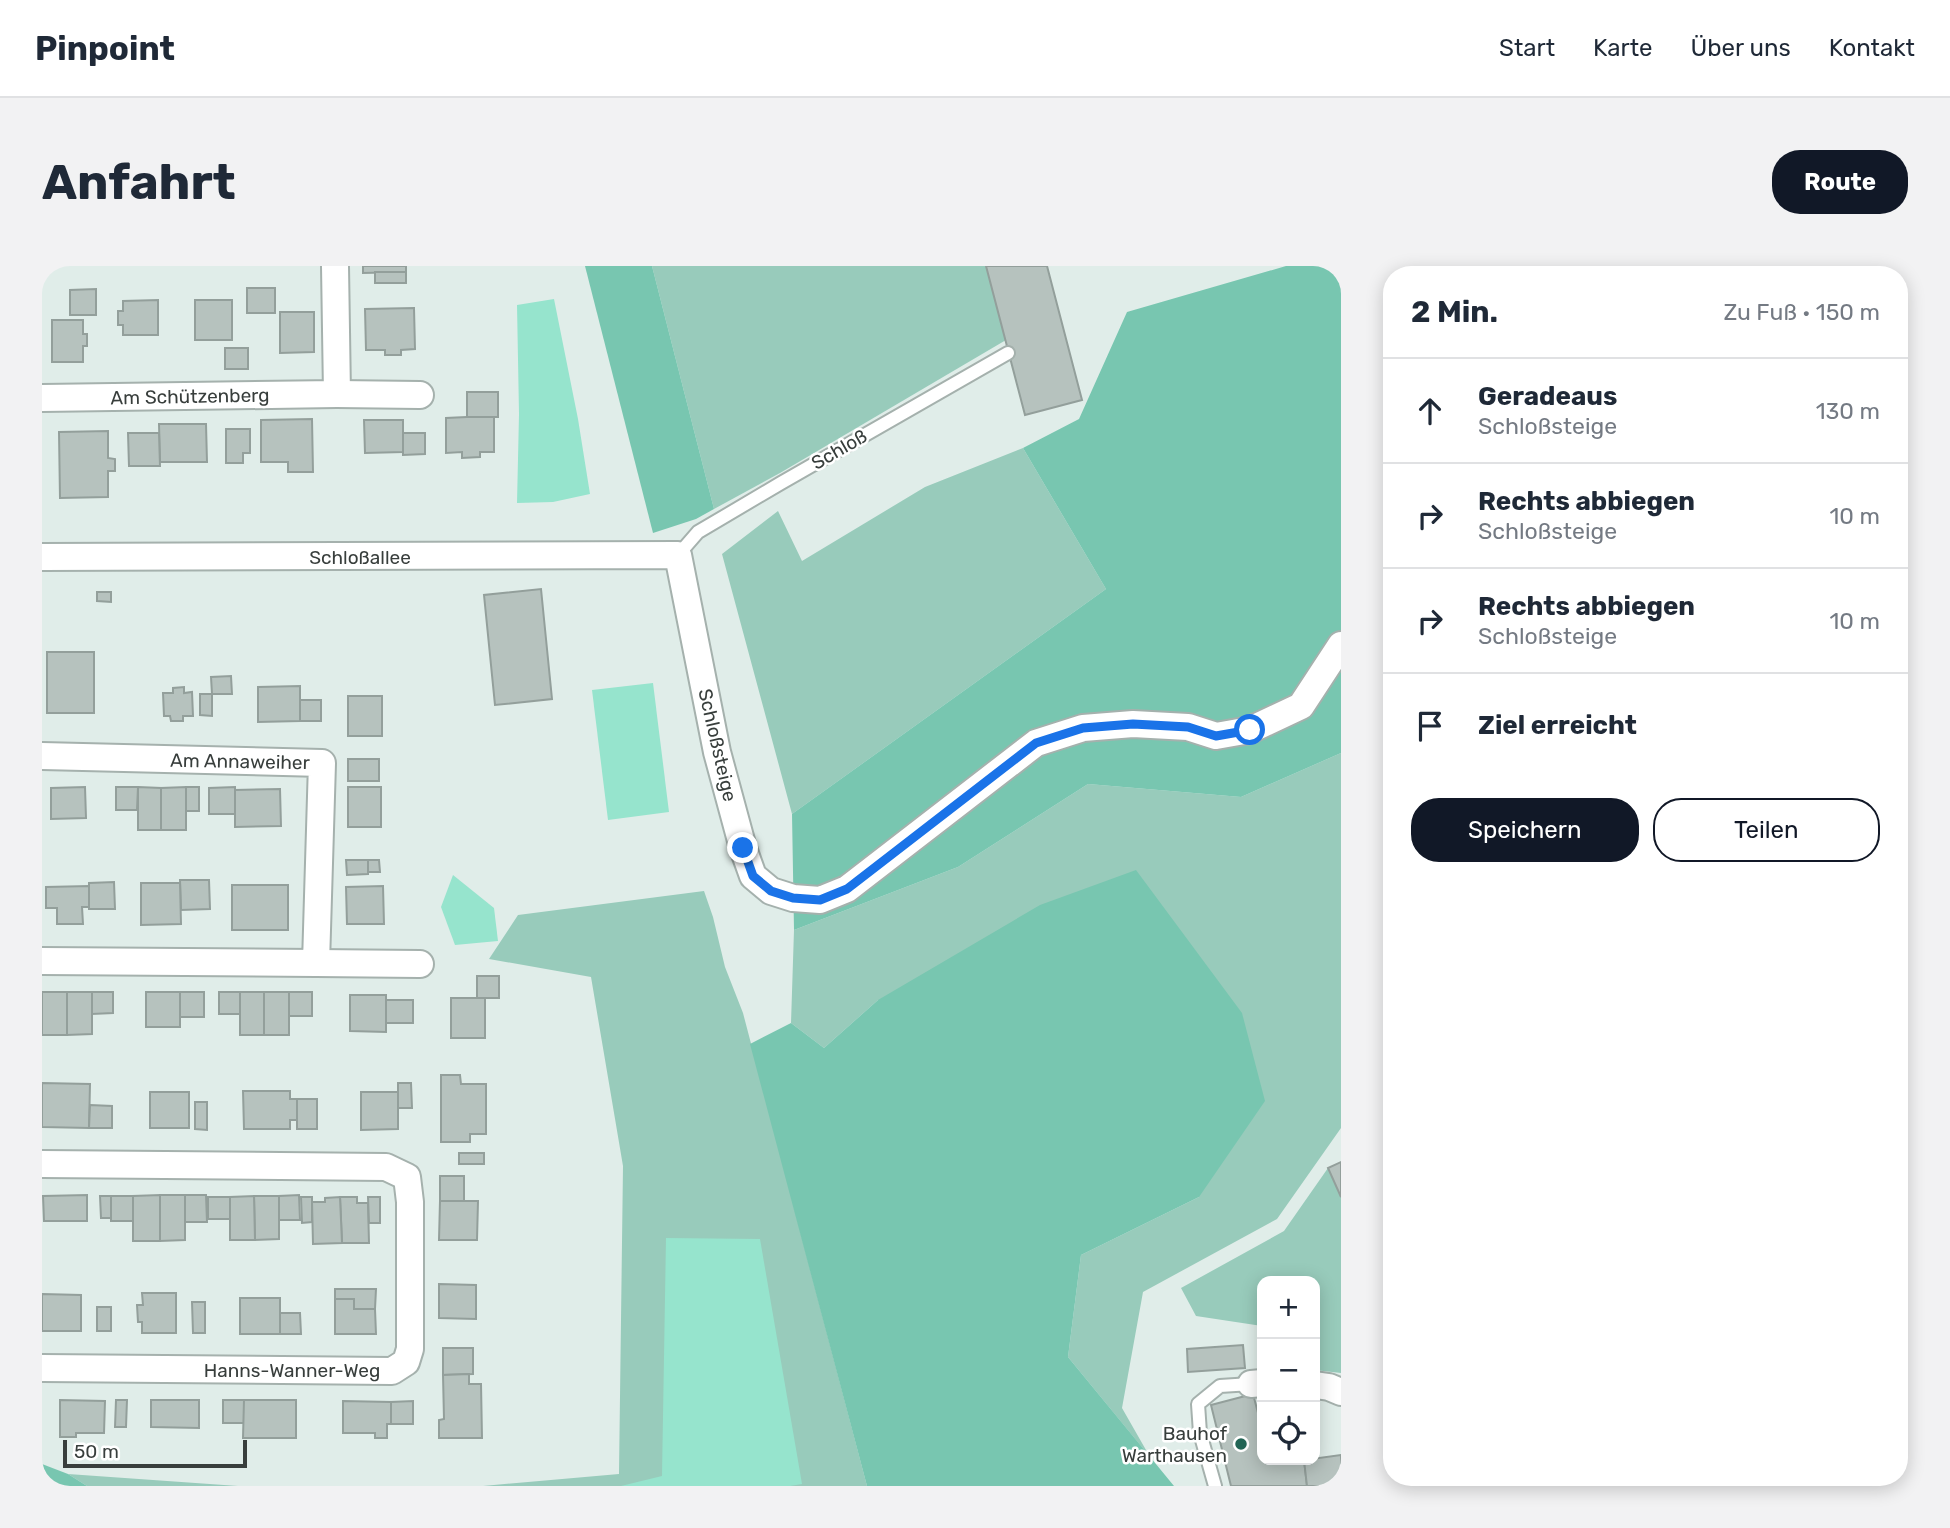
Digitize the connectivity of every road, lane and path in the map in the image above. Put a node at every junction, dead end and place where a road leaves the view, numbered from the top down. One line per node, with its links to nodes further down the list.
1 (335, 266): 3 (street)
2 (1009, 353): 6 (lane, Schloß)
3 (337, 394): 4 (street, Am Schützenberg); 5 (street, Am Schützenberg)
4 (420, 396)
5 (42, 398)
6 (678, 555): 7 (street, Schloßallee); 8 (street, Schloßsteige)
7 (42, 556)
8 (1341, 645)
9 (42, 756): 11 (street, Am Annaweiher)
10 (42, 961): 11 (street)
11 (316, 962): 12 (street)
12 (420, 964)
13 (42, 1164): 14 (street, Hanns-Wanner-Weg)
14 (42, 1368)
15 (1256, 1384): 18 (lane)
16 (1320, 1386): 17 (street)
17 (1341, 1392)
18 (1216, 1486)

